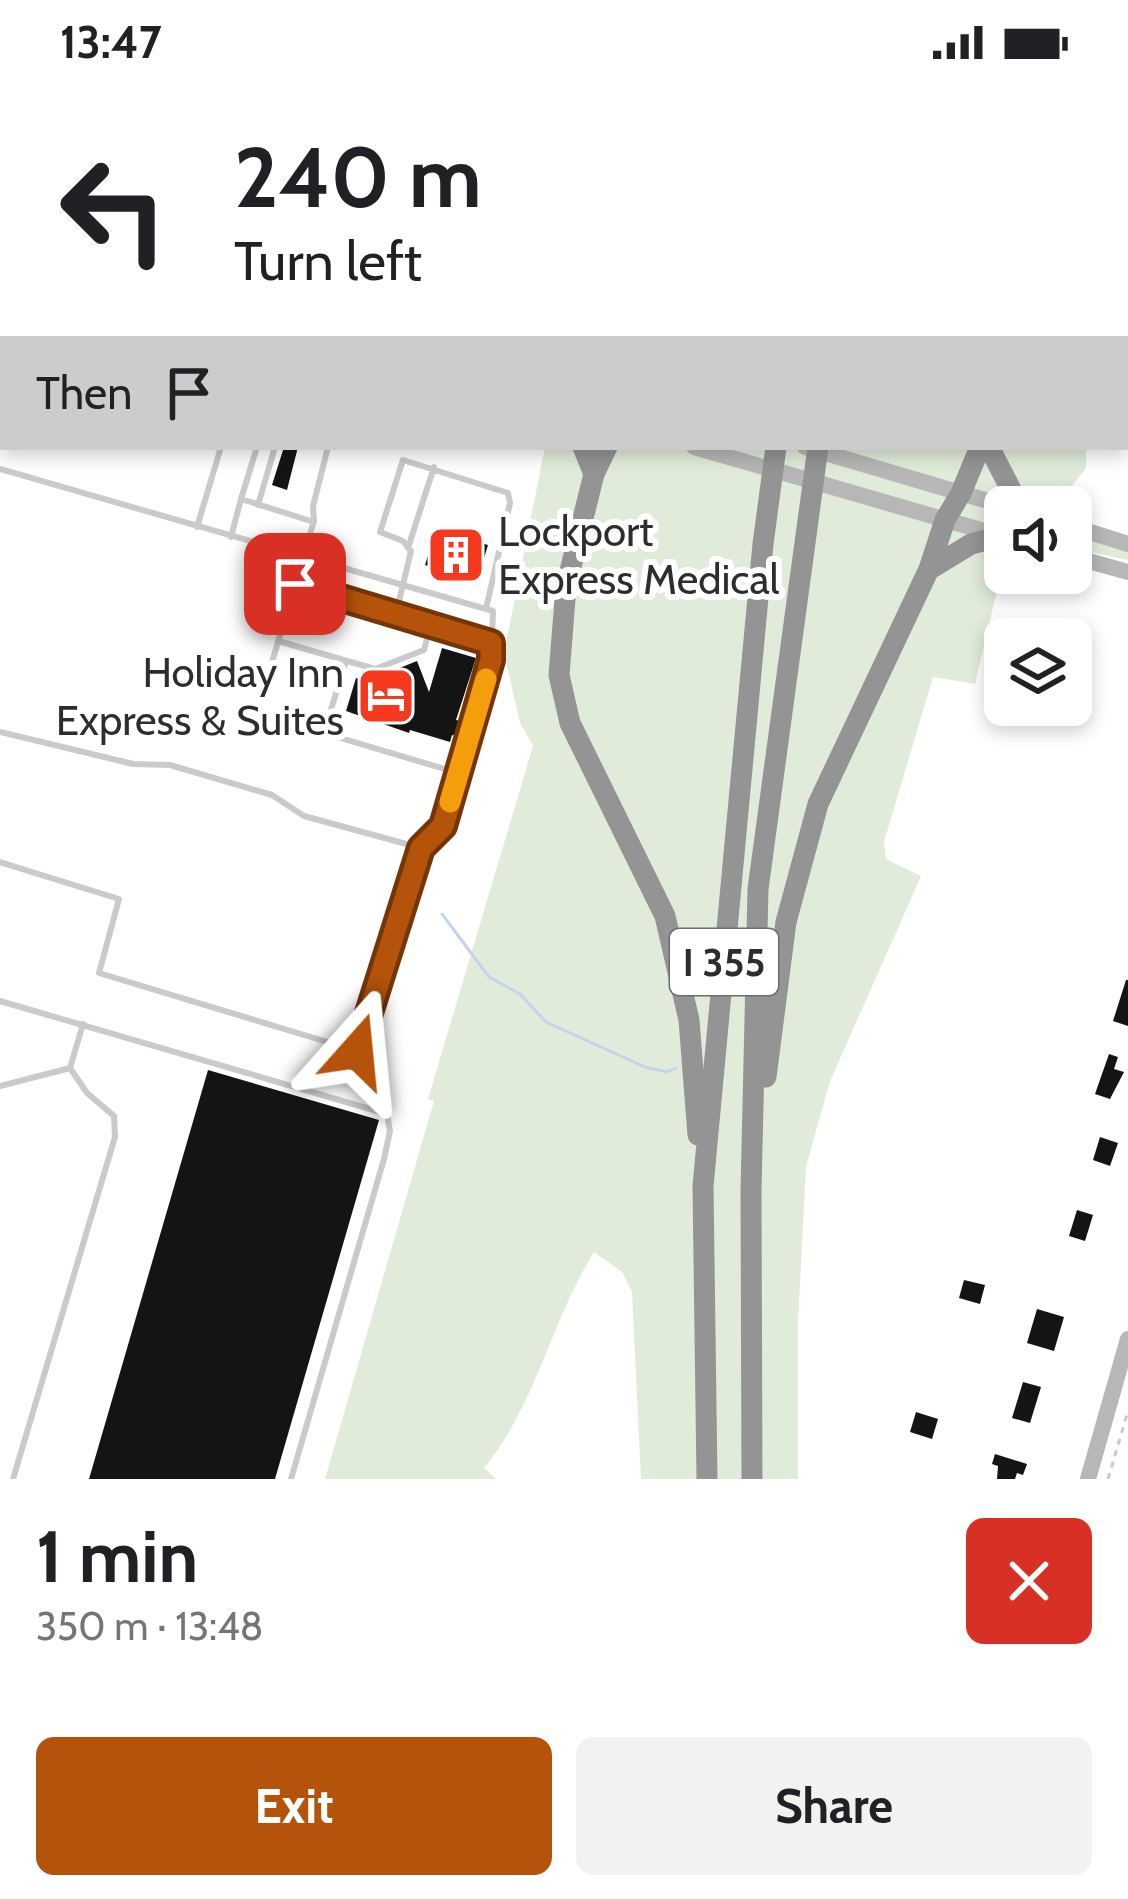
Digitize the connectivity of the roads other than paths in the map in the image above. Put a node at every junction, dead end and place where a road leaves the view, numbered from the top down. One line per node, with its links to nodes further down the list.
1 (220, 450): 23 (lane)
2 (256, 450): 18 (lane)
3 (274, 450): 20 (lane)
4 (328, 450): 22 (lane)
5 (584, 450): 15 (highway)
6 (606, 450): 15 (highway)
7 (704, 450): 21 (main road)
8 (776, 450): 52 (highway, I 355)
9 (815, 450): 17 (main road)
10 (818, 450): 51 (highway, I 355)
11 (979, 450): 17 (highway)
12 (991, 450): 16 (highway)
13 (434, 467): 29 (lane); 29 (lane); 36 (lane)
14 (0, 469): 23 (lane)
15 (594, 474): 52 (highway)
16 (1009, 486)
17 (961, 493): 19 (main road); 21 (highway)
18 (242, 500): 20 (lane); 26 (lane)
19 (984, 500)
20 (259, 505): 22 (lane)
21 (945, 520): 24 (main road); 32 (highway)
22 (314, 522): 30 (lane)
23 (197, 527): 26 (lane)
24 (984, 531)
25 (1092, 533): 28 (main road)
26 (231, 537): 30 (lane)
27 (984, 541): 32 (highway)
28 (1128, 544)
29 (409, 548): 35 (lane)
30 (304, 558): 34 (lane); 35 (lane)
31 (1092, 562): 33 (main road)
32 (929, 569): 51 (highway)
33 (1128, 572)
34 (295, 584): 37 (lane); 39 (lane)
35 (404, 586): 36 (lane); 37 (lane)
36 (486, 609): 40 (lane)
37 (396, 614): 38 (lane)
38 (431, 624): 40 (lane); 41 (lane)
39 (278, 641): 41 (lane); 43 (lane)
40 (491, 643): 44 (lane)
41 (346, 661): 43 (lane)
42 (0, 732): 45 (lane)
43 (323, 733): 44 (lane)
44 (458, 773): 45 (lane)
45 (421, 848): 46 (lane)
46 (0, 862)
47 (0, 1000): 48 (lane)
48 (83, 1024): 49 (lane); 55 (lane)
49 (70, 1068): 50 (lane); 54 (lane)
50 (0, 1086)
51 (751, 1191): 57 (highway, I 355)
52 (704, 1213): 56 (highway, I 355)
53 (1128, 1340): 58 (main road)
54 (13, 1479)
55 (291, 1479)
56 (706, 1479)
57 (752, 1479)
58 (1088, 1479)

